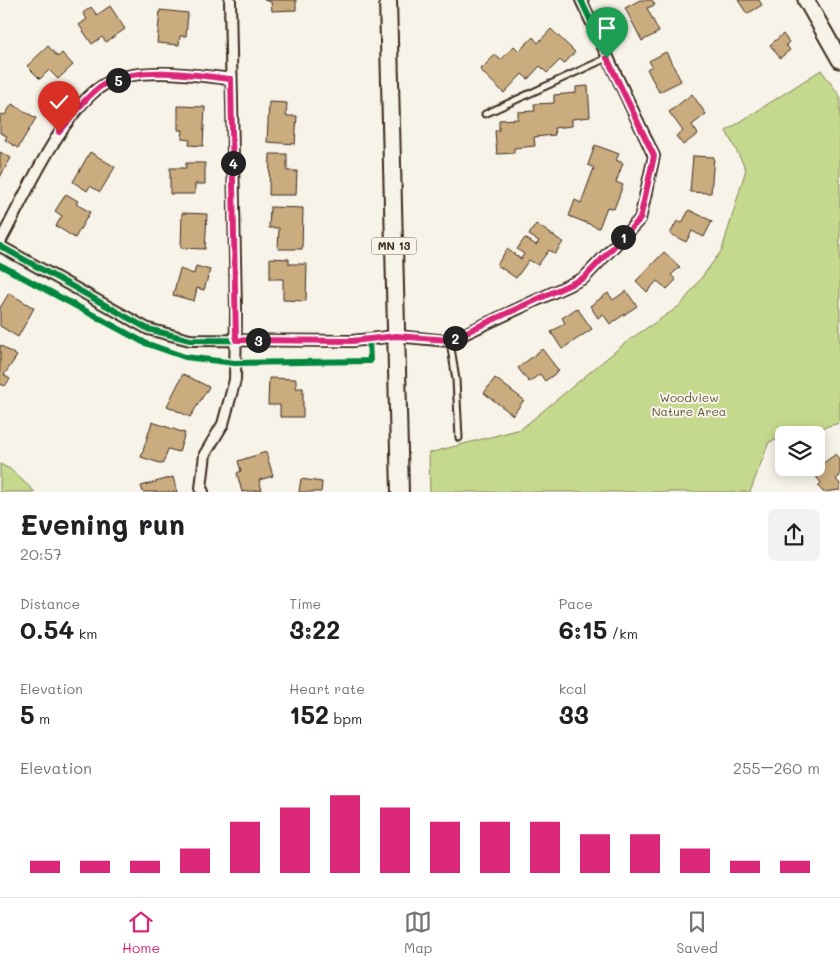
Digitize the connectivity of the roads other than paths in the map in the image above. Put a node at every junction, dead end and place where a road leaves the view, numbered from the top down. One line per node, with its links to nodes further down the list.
1 (230, 0): 7 (street)
2 (388, 0): 11 (main road, MN 13)
3 (581, 0): 5 (street)
4 (806, 0): 6 (street)
5 (607, 58): 8 (lane); 13 (street)
6 (840, 60)
7 (231, 79): 9 (street); 12 (street)
8 (485, 114)
9 (0, 242)
10 (0, 246): 12 (street)
11 (396, 336): 12 (street); 13 (street); 16 (main road, MN 13)
12 (236, 340): 15 (street)
13 (449, 340): 14 (lane)
14 (459, 438)
15 (203, 492)
16 (400, 492)

